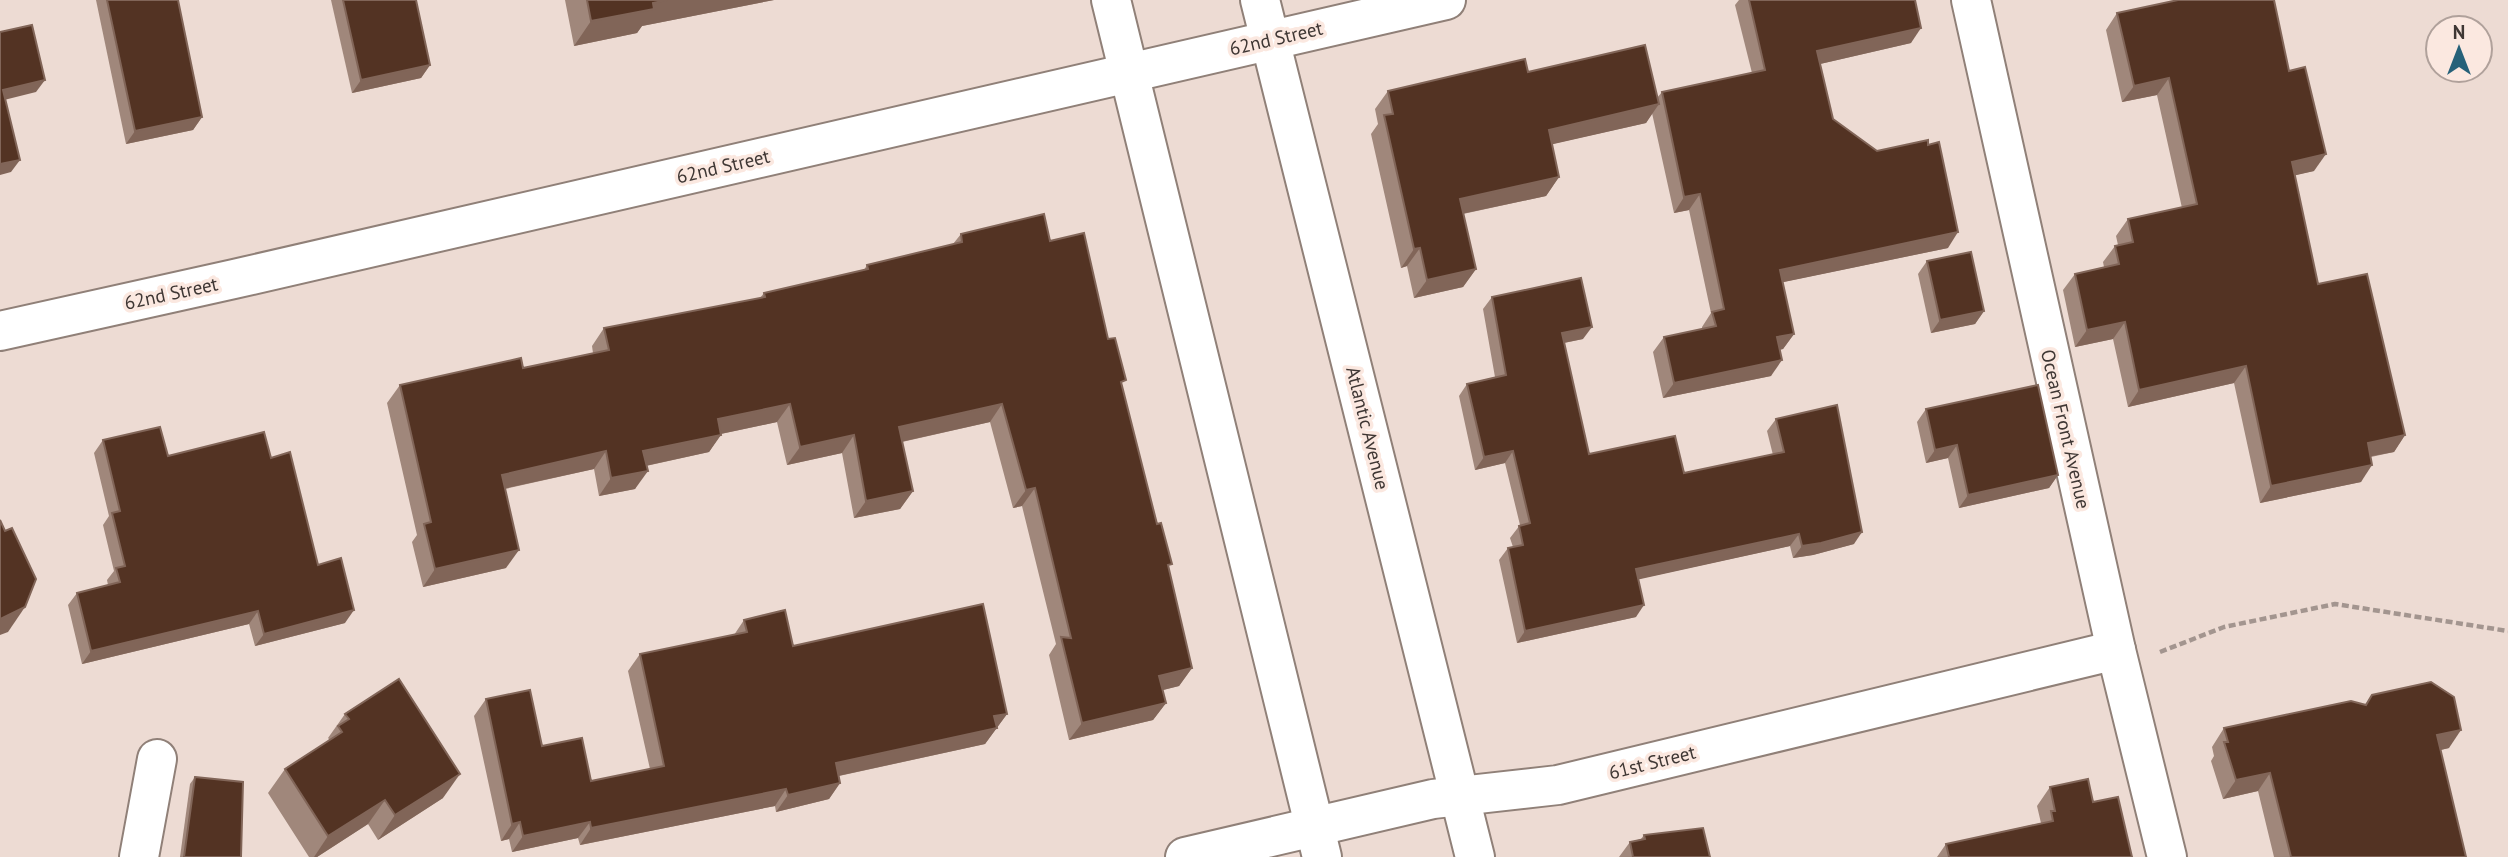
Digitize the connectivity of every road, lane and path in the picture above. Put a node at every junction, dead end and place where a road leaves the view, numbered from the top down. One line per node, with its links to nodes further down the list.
1 (1111, 0): 6 (main road)
2 (1260, 0): 5 (main road, Atlantic Avenue)
3 (1446, 0): 5 (main road, 62nd Street)
4 (1971, 0): 9 (main road, Ocean Front Avenue)
5 (1270, 40): 6 (main road, 62nd Street); 11 (main road, Atlantic Avenue)
6 (1128, 72): 7 (main road, 62nd Street); 12 (main road)
7 (0, 331)
8 (2508, 631): 9 (path)
9 (2118, 659): 11 (main road, 61st Street); 16 (main road, Ocean Front Avenue)
10 (157, 759): 13 (main road)
11 (1460, 795): 12 (main road, 61st Street); 15 (main road, Atlantic Avenue)
12 (1319, 842): 14 (main road, 61st Street)
13 (139, 857)
14 (1185, 857)
15 (1475, 857)
16 (2167, 857)

